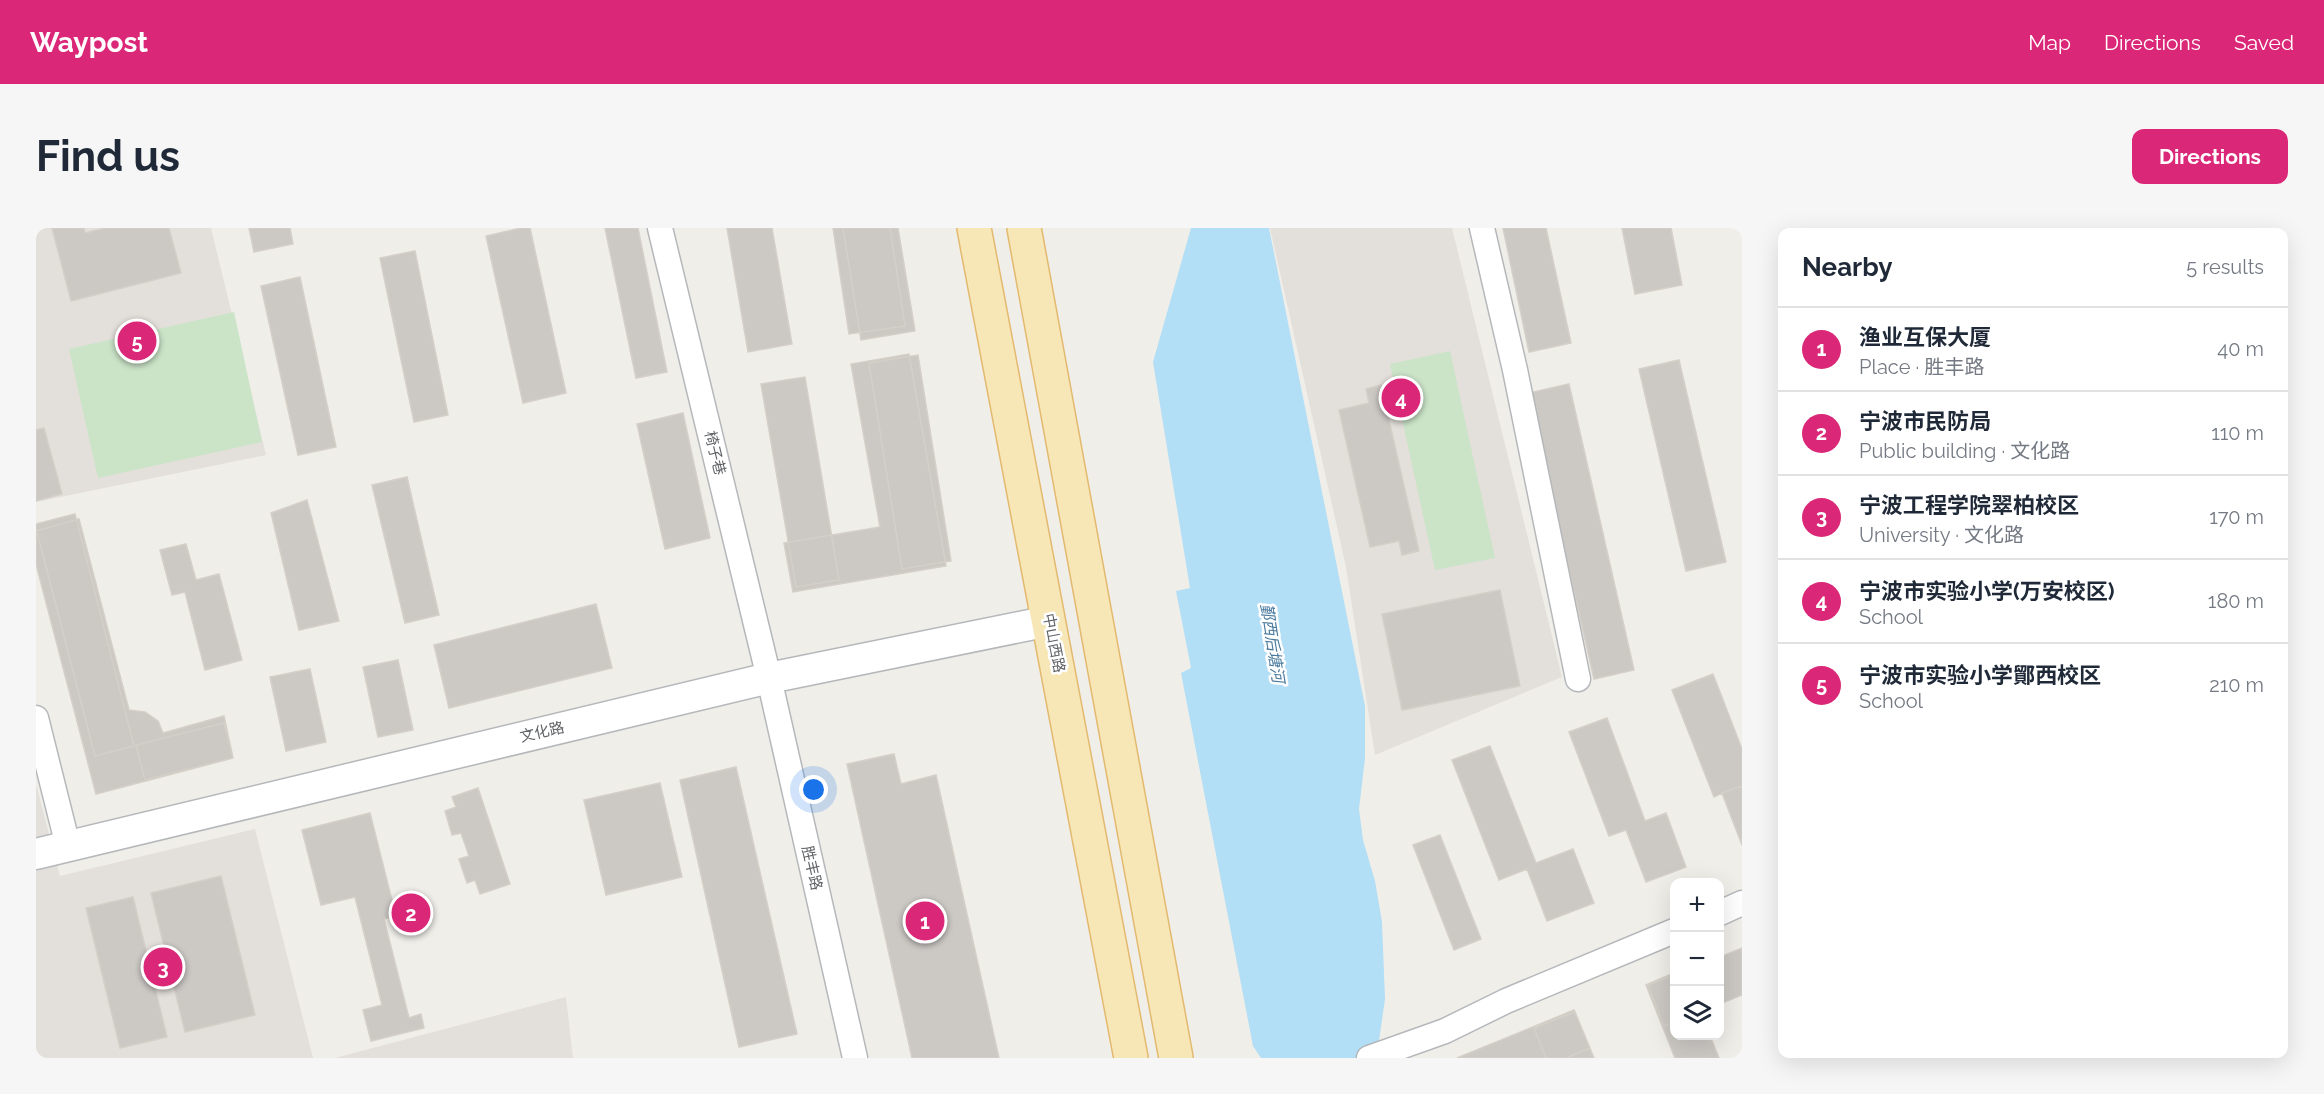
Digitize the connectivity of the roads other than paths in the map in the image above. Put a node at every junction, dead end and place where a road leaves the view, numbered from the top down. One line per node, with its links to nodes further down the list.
1 (660, 228): 6 (street, 椅子巷)
2 (974, 228): 5 (main road, 中山西路)
3 (1023, 228): 16 (main road)
4 (1482, 228): 7 (street)
5 (1049, 621): 6 (street, 文化路); 15 (main road, 中山西路)
6 (769, 678): 9 (street, 文化路); 14 (street, 胜丰路)
7 (1578, 679)
8 (36, 718): 9 (street)
9 (68, 846): 10 (street, 文化路)
10 (36, 854)
11 (1742, 903): 12 (street)
12 (1724, 911)
13 (1672, 932): 17 (street)
14 (855, 1058)
15 (1131, 1058)
16 (1176, 1058)
17 (1370, 1058)

